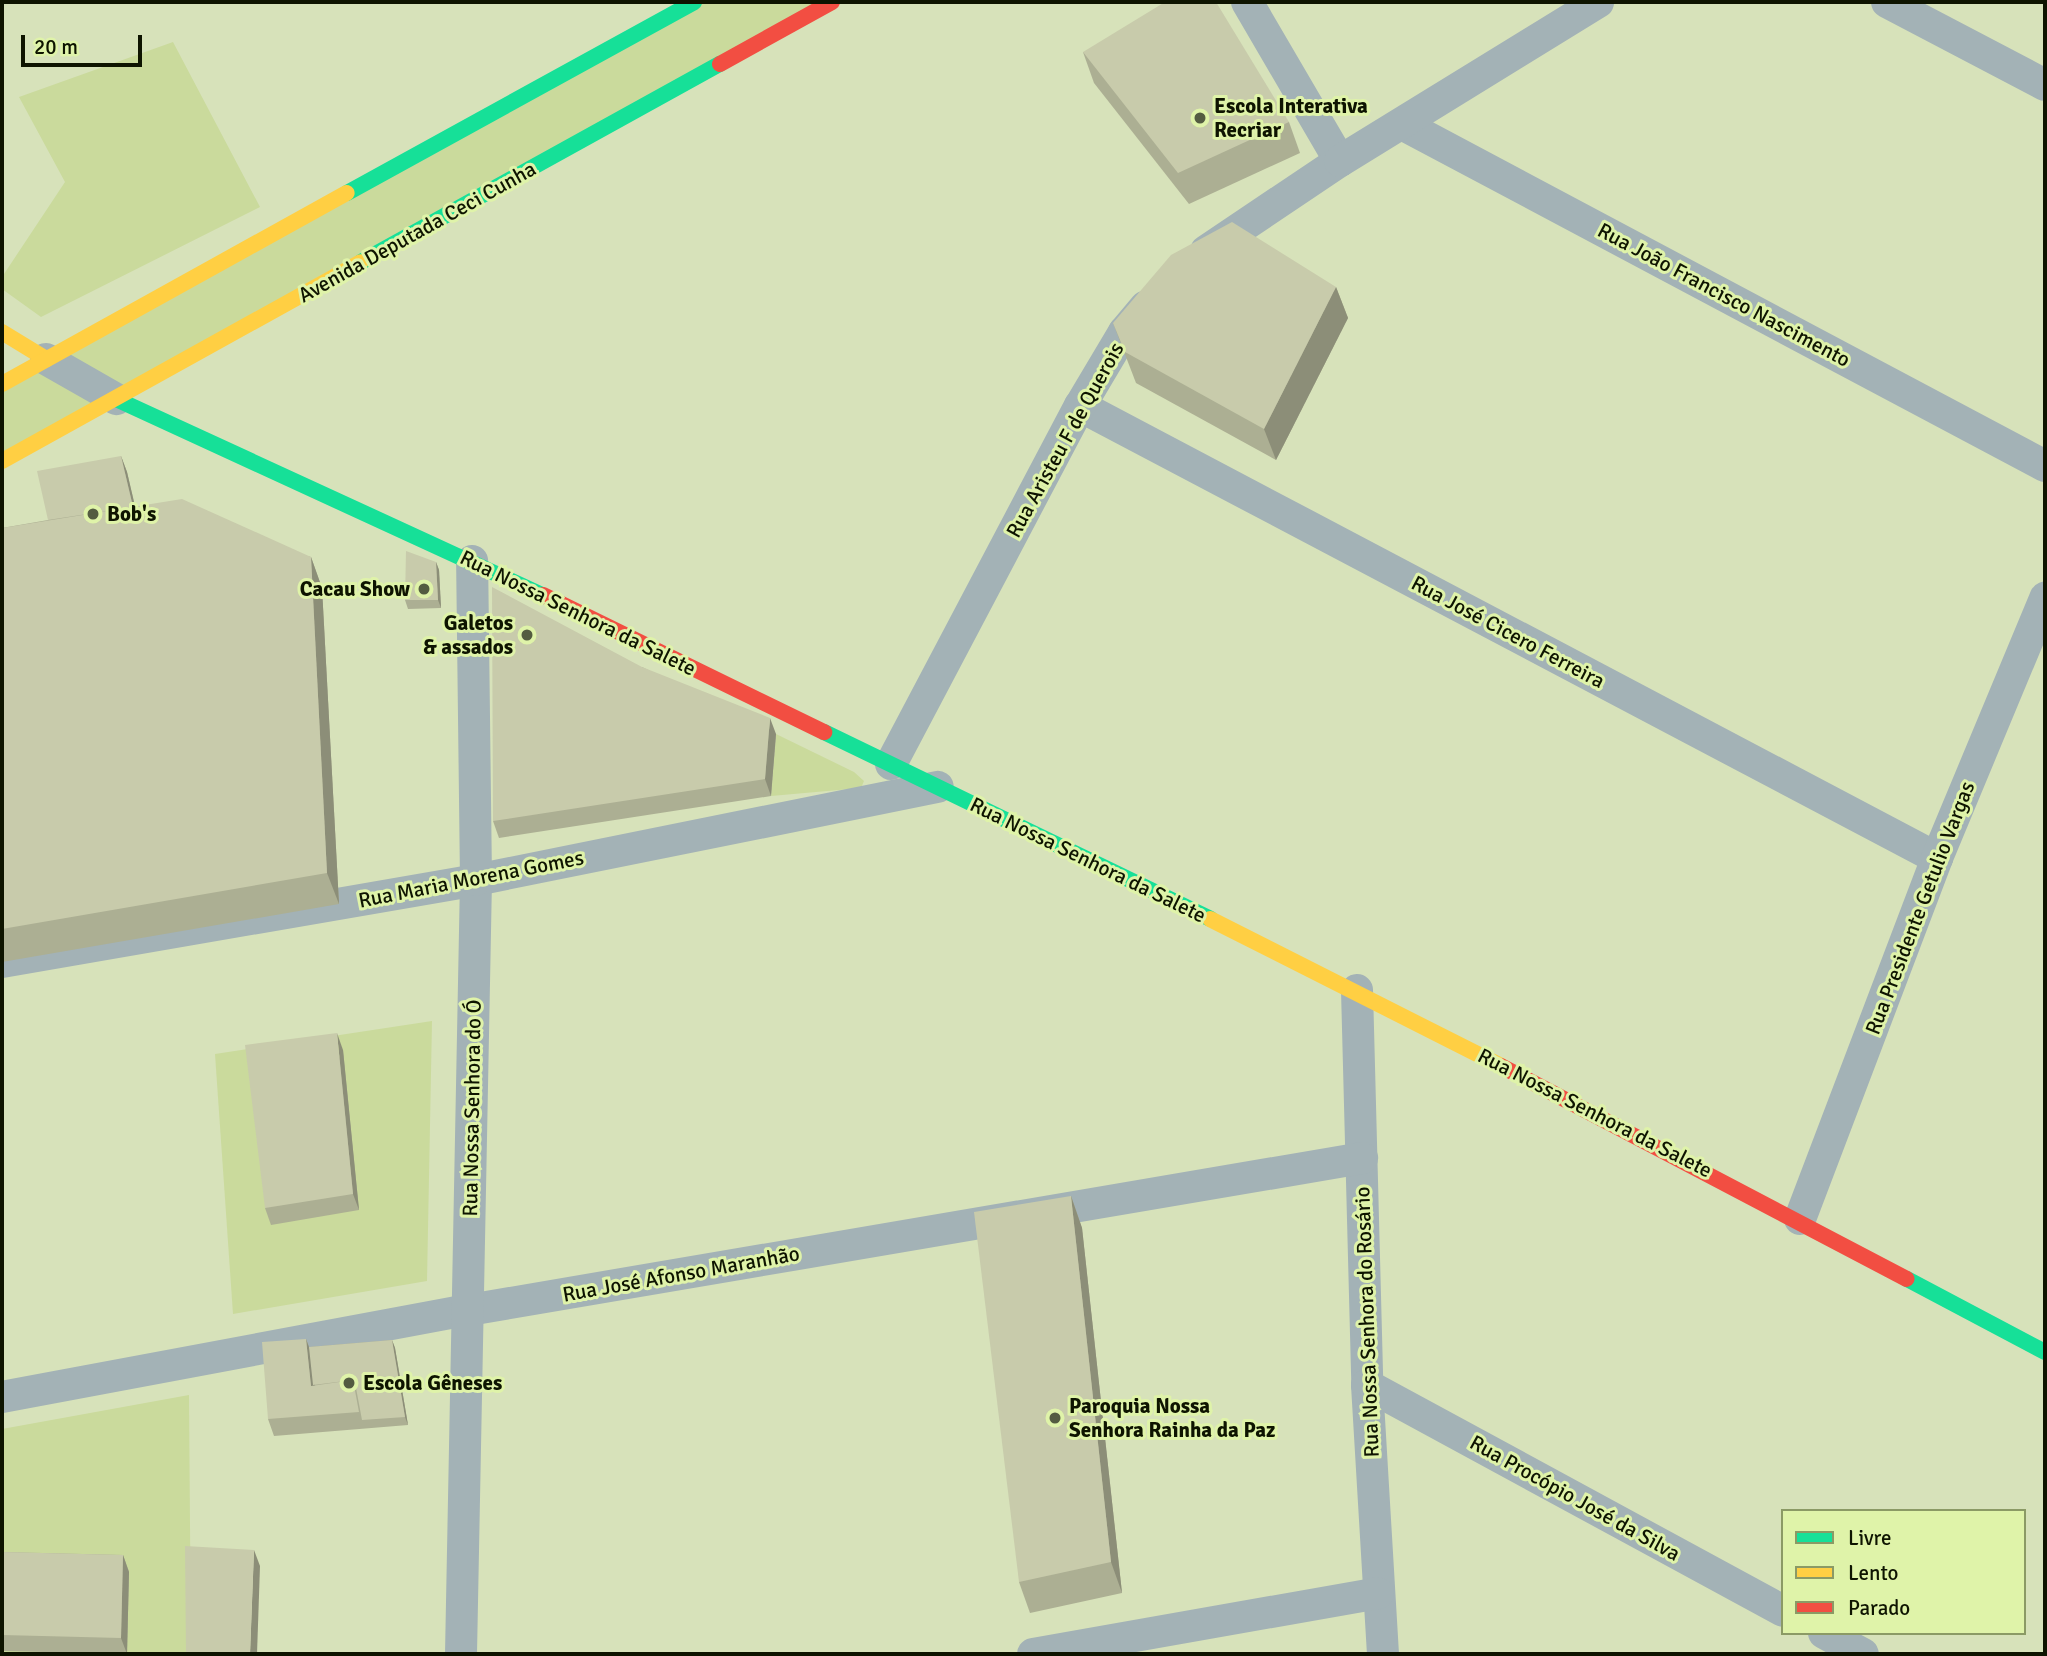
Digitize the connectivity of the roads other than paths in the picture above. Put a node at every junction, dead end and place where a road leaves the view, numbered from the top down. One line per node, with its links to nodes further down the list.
1 (694, 2): 10 (street)
2 (832, 2): 12 (street, Avenida Deputada Ceci Cunha)
3 (1247, 2): 8 (street)
4 (1598, 2): 7 (street, Rua Aristeu F de Querois)
5 (1887, 2): 6 (street)
6 (2045, 85)
7 (1402, 124): 8 (street, Rua Aristeu F de Querois); 15 (street, Rua João Francisco Nascimento)
8 (1340, 161): 13 (street, Rua Aristeu F de Querois)
9 (2, 332): 10 (street)
10 (46, 359): 11 (street); 12 (street)
11 (2, 384)
12 (116, 398): 14 (street, Avenida Deputada Ceci Cunha); 16 (street, Rua Nossa Senhora da Salete)
13 (1080, 406): 18 (street, Rua Aristeu F de Querois); 20 (street, Rua José Cicero Ferreira)
14 (2, 461)
15 (2045, 466)
16 (472, 561): 18 (street, Rua Nossa Senhora da Salete); 21 (street, Rua Nossa Senhora do Ó)
17 (2045, 598): 20 (street, Rua Presidente Getulio Vargas)
18 (891, 764): 19 (street, Rua Nossa Senhora da Salete)
19 (938, 787): 21 (street, Rua Maria Morena Gomes); 23 (street, Rua Nossa Senhora da Salete)
20 (1937, 858): 25 (street, Rua Presidente Getulio Vargas)
21 (476, 880): 22 (street, Rua Maria Morena Gomes); 26 (street, Rua Nossa Senhora do Ó)
22 (2, 962)
23 (1357, 990): 24 (street, Rua Nossa Senhora do Rosário); 25 (street, Rua Nossa Senhora da Salete)
24 (1362, 1158): 26 (street, Rua José Afonso Maranhão); 28 (street, Rua Nossa Senhora do Rosário)
25 (1800, 1220): 27 (street, Rua Nossa Senhora da Salete)
26 (469, 1310): 29 (street, Rua José Afonso Maranhão); 33 (street, Rua Nossa Senhora do Ó)
27 (2045, 1352)
28 (1367, 1385): 30 (street, Rua Nossa Senhora do Rosário); 31 (street, Rua Procópio José da Silva)
29 (2, 1397)
30 (1378, 1593): 34 (street); 35 (street, Rua Nossa Senhora do Rosário)
31 (1781, 1610)
32 (1828, 1635): 36 (street)
33 (461, 1654)
34 (1033, 1654)
35 (1383, 1654)
36 (1863, 1654)

